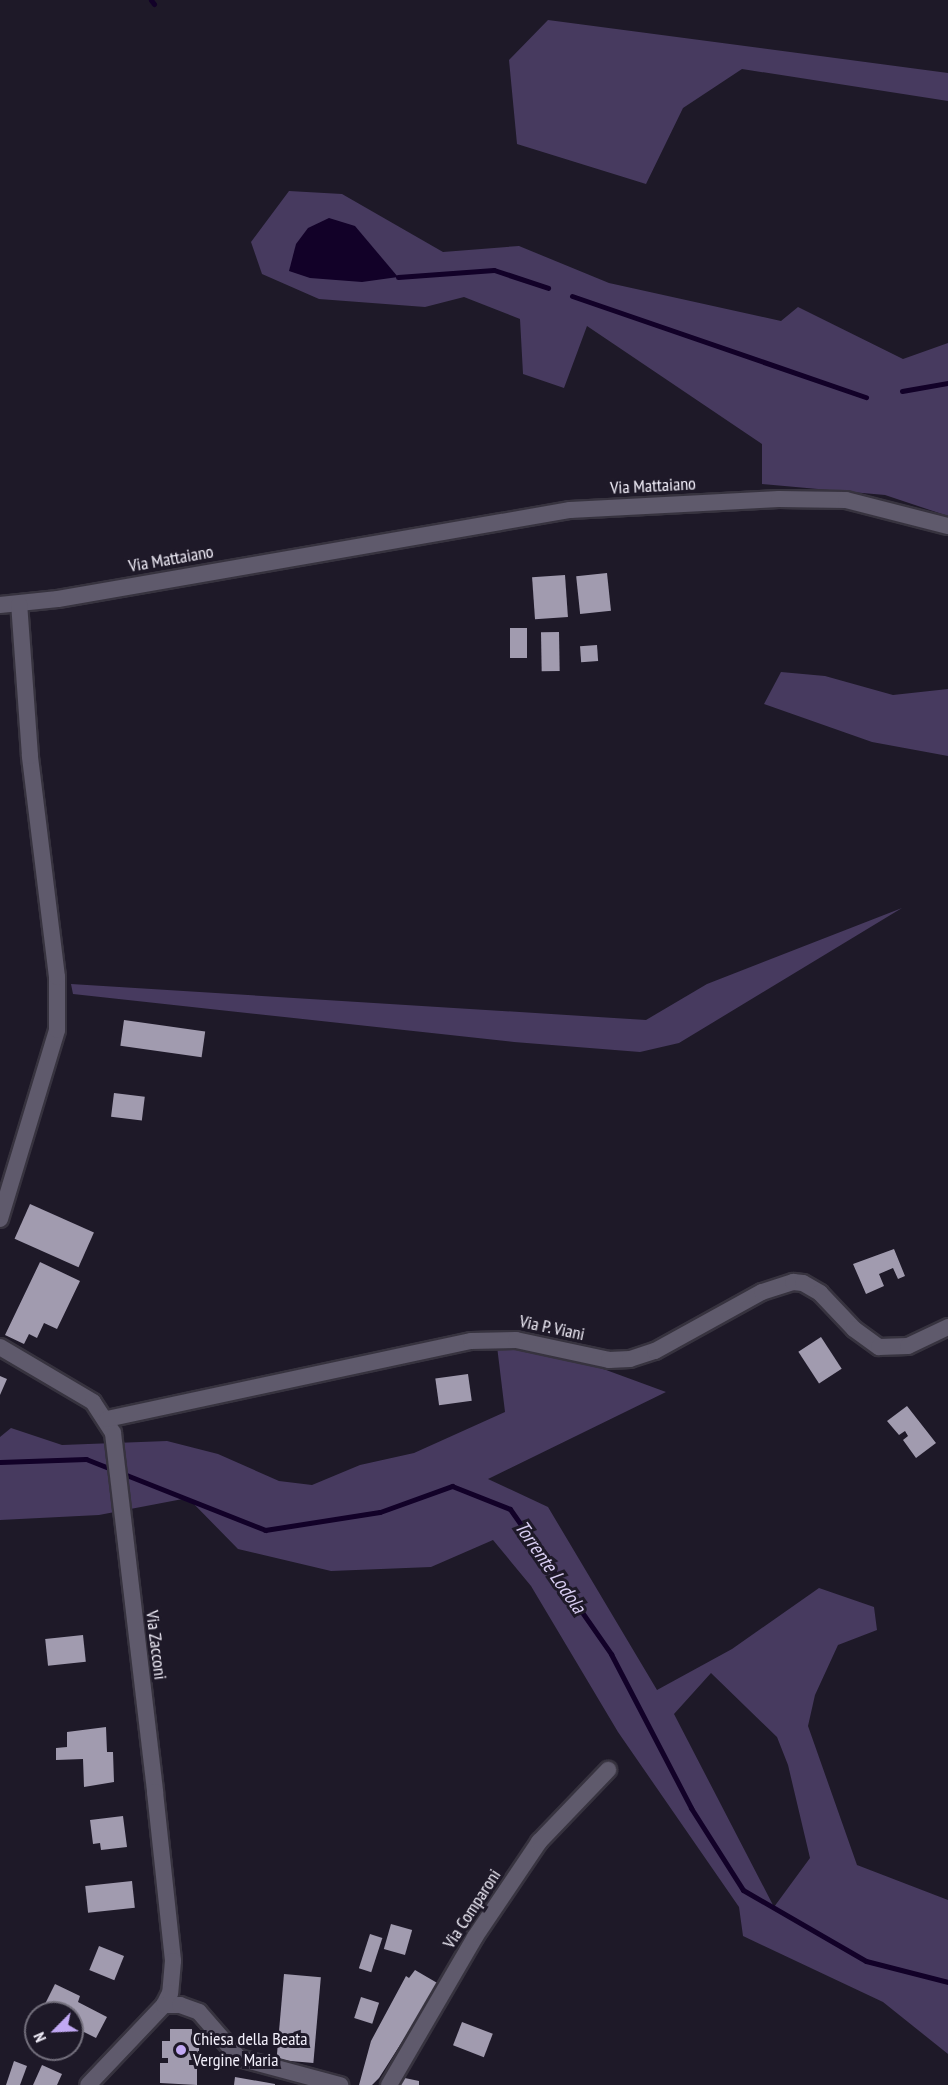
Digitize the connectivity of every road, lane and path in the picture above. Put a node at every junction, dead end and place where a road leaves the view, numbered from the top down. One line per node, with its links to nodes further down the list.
1 (948, 526): 2 (street, Via Mattaiano)
2 (18, 604): 3 (street, Via Mattaiano); 4 (street)
3 (0, 605)
4 (0, 1219)
5 (948, 1327): 7 (street, Via P. Viani)
6 (0, 1347): 7 (street)
7 (110, 1426): 9 (street, Via Zacconi)
8 (608, 1770): 12 (street, Via Comparoni)
9 (164, 2005): 10 (street); 11 (street)
10 (88, 2085)
11 (340, 2085)
12 (389, 2085)

